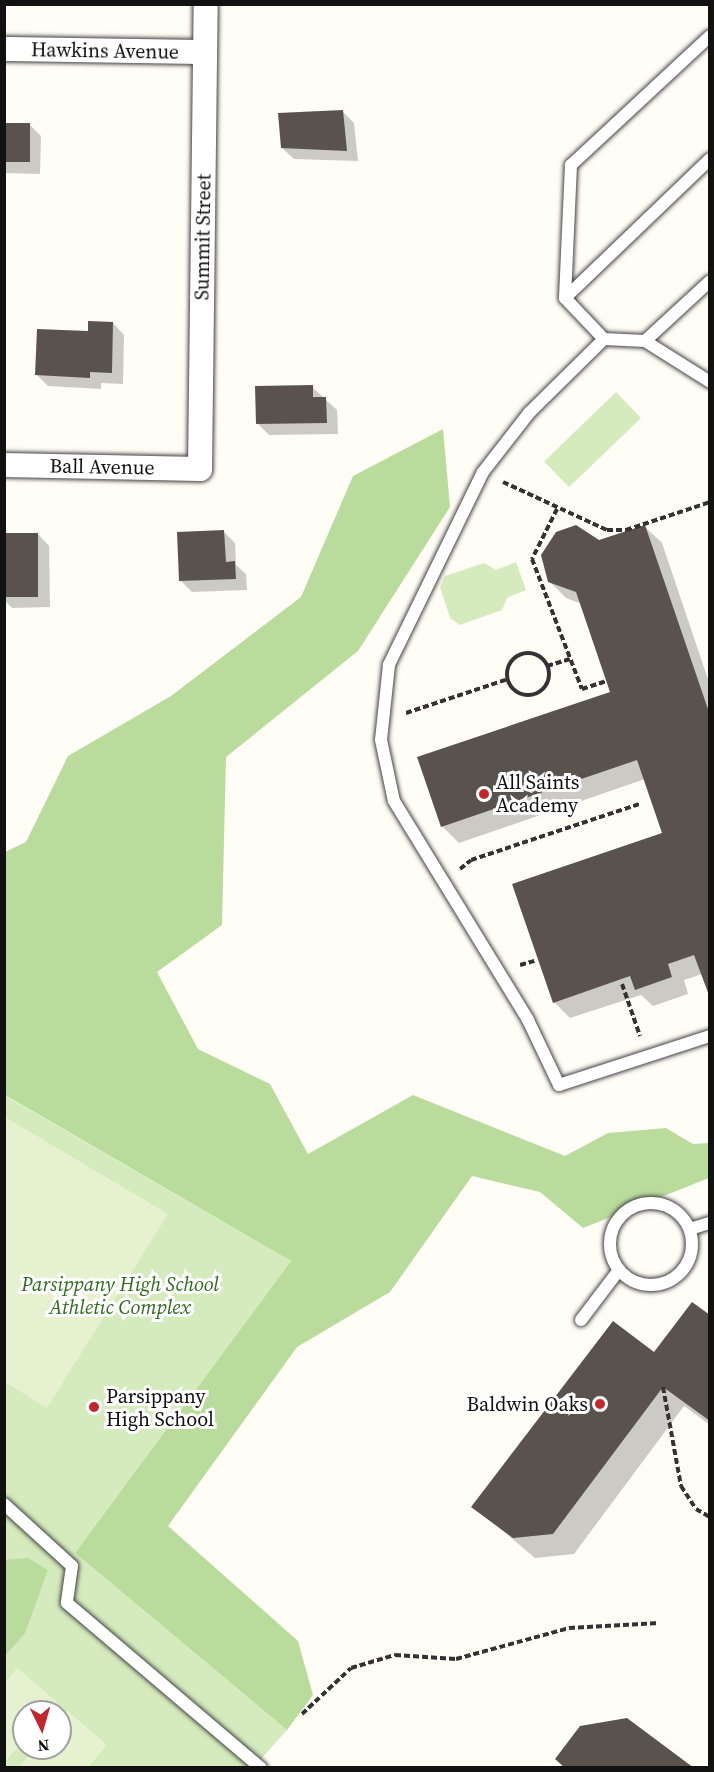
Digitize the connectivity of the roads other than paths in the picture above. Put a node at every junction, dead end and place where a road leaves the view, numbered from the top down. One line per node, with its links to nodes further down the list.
1 (206, 4): 4 (street, Summit Street)
2 (710, 36): 7 (lane)
3 (4, 49): 4 (street, Hawkins Avenue)
4 (206, 52): 12 (street, Summit Street)
5 (710, 159): 7 (lane)
6 (710, 281): 9 (lane)
7 (565, 298): 8 (lane)
8 (604, 339): 9 (lane); 13 (lane)
9 (645, 341): 10 (lane)
10 (710, 382)
11 (4, 465): 12 (street, Ball Avenue)
12 (200, 469)
13 (710, 1036)
14 (710, 1223): 15 (lane)
15 (690, 1229): 16 (lane); 16 (lane)
16 (619, 1269): 17 (lane)
17 (581, 1320)
18 (4, 1504): 19 (lane)
19 (261, 1767)

